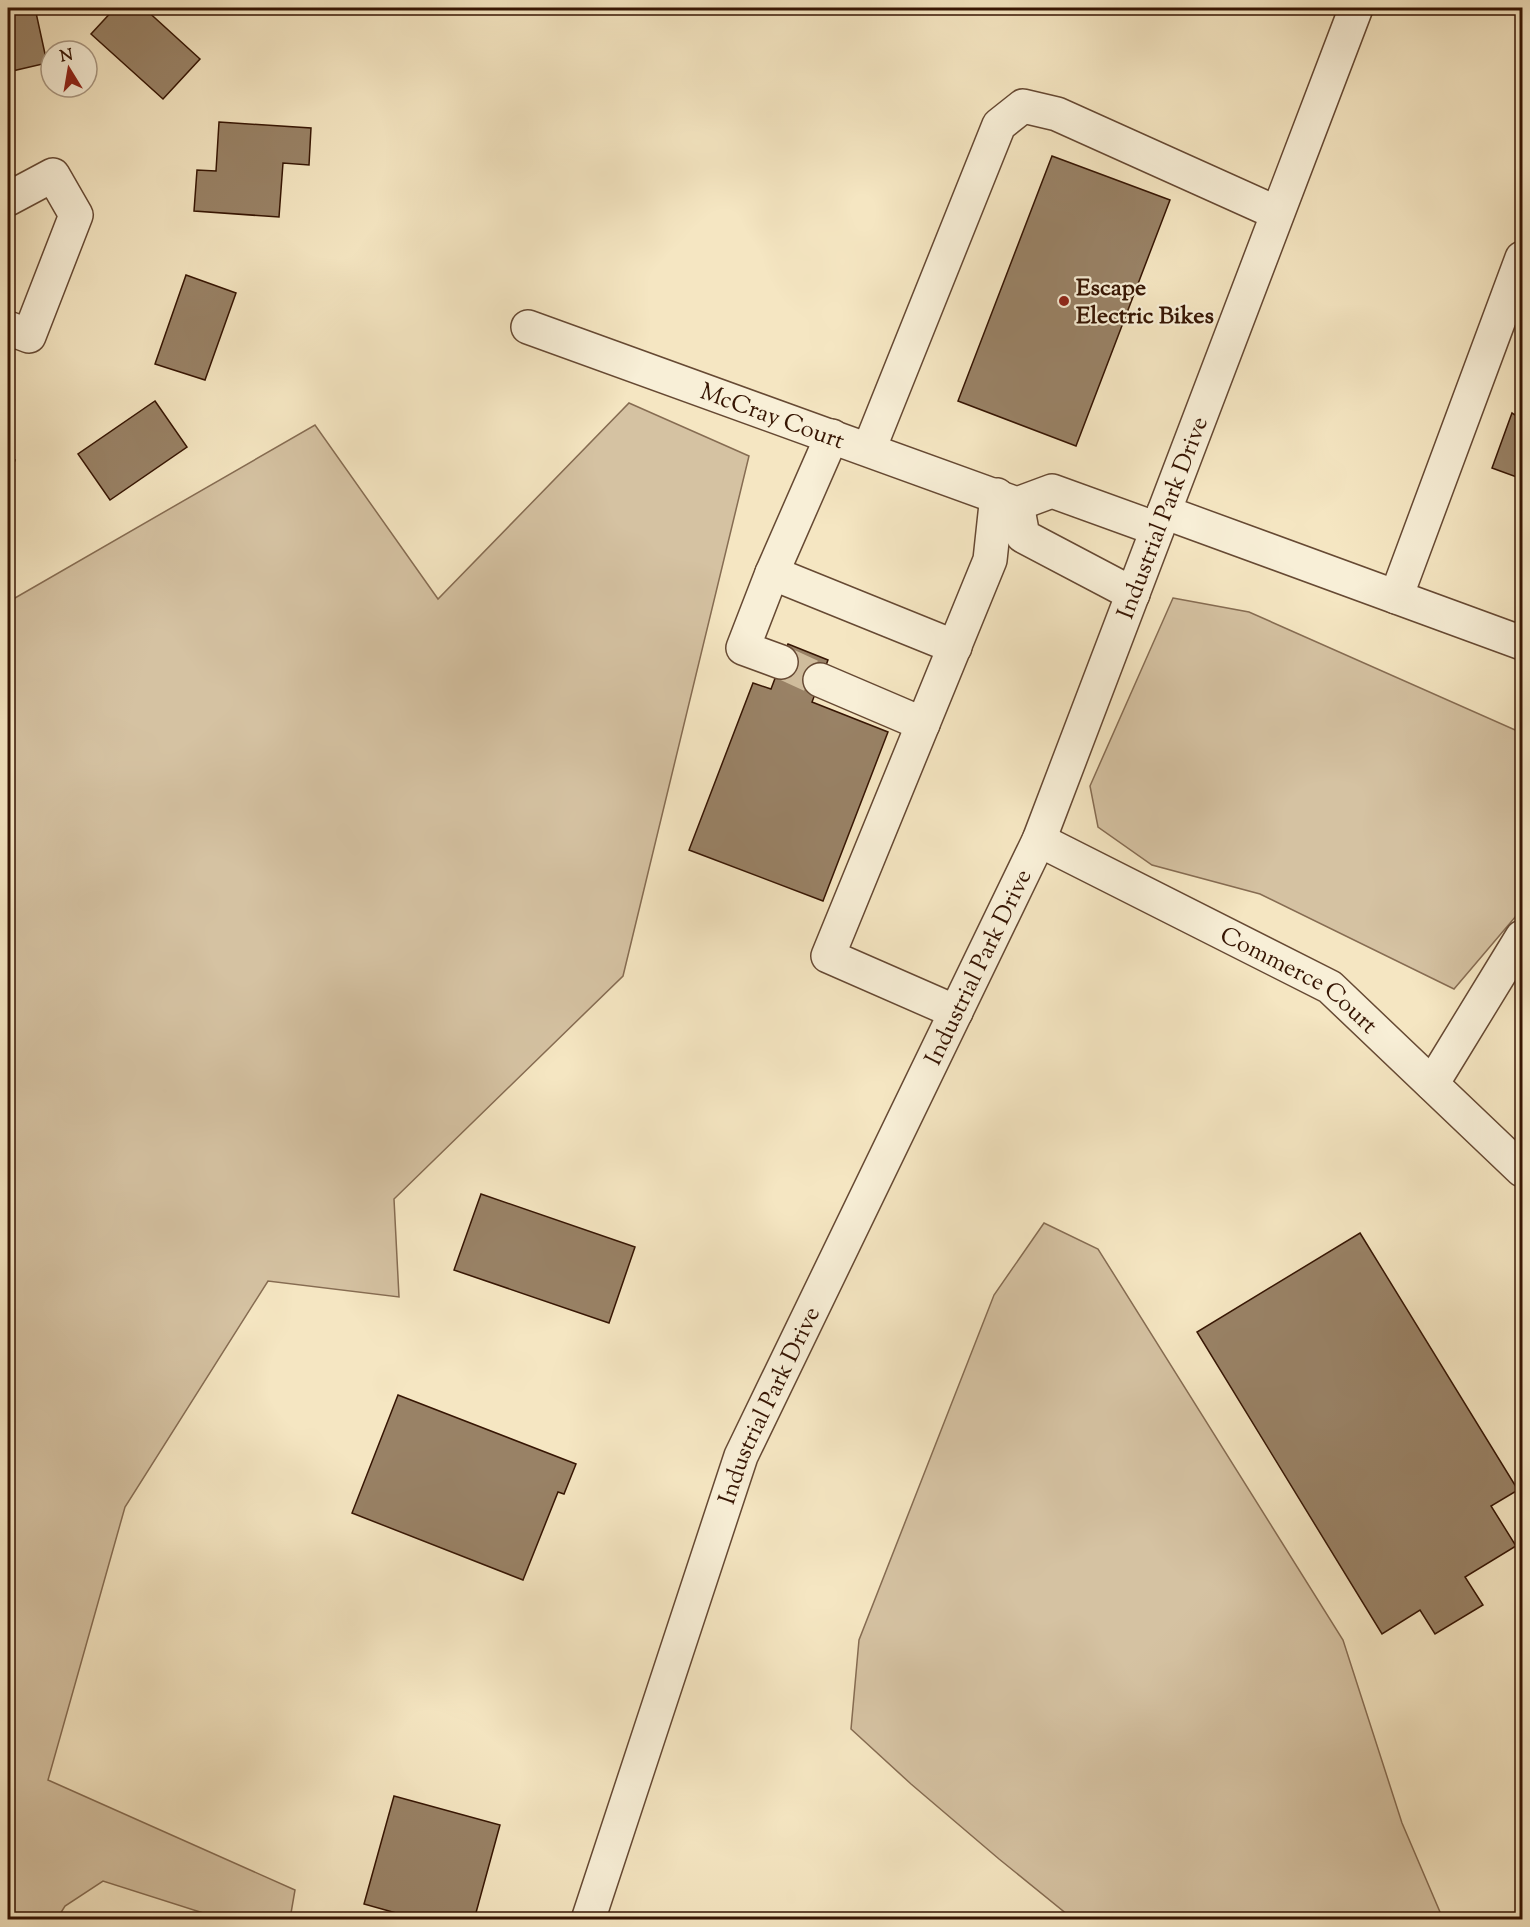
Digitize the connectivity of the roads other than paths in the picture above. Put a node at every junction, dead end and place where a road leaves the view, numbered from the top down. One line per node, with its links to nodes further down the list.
1 (1356, 8): 3 (street, Industrial Park Drive)
2 (8, 199): 6 (street)
3 (1277, 213): 8 (street); 10 (street, Industrial Park Drive)
4 (1522, 258): 13 (street)
5 (528, 327): 7 (street, McCray Court)
6 (8, 328)
7 (832, 436): 8 (street, McCray Court); 11 (street)
8 (869, 450): 9 (street, McCray Court)
9 (1007, 500): 10 (street); 12 (street); 15 (street)
10 (1160, 520): 12 (street, Industrial Park Drive); 13 (street)
11 (772, 573): 15 (street); 16 (street)
12 (1132, 594): 19 (street, Industrial Park Drive)
13 (1396, 597): 14 (street)
14 (1522, 643)
15 (955, 647): 18 (street)
16 (781, 662)
17 (820, 680): 18 (street)
18 (923, 724): 21 (street)
19 (1039, 840): 21 (street, Industrial Park Drive); 22 (street, Commerce Court)
20 (1522, 937): 22 (street)
21 (956, 1012): 24 (street, Industrial Park Drive)
22 (1432, 1084): 23 (street, Commerce Court)
23 (1522, 1170)
24 (588, 1920)

